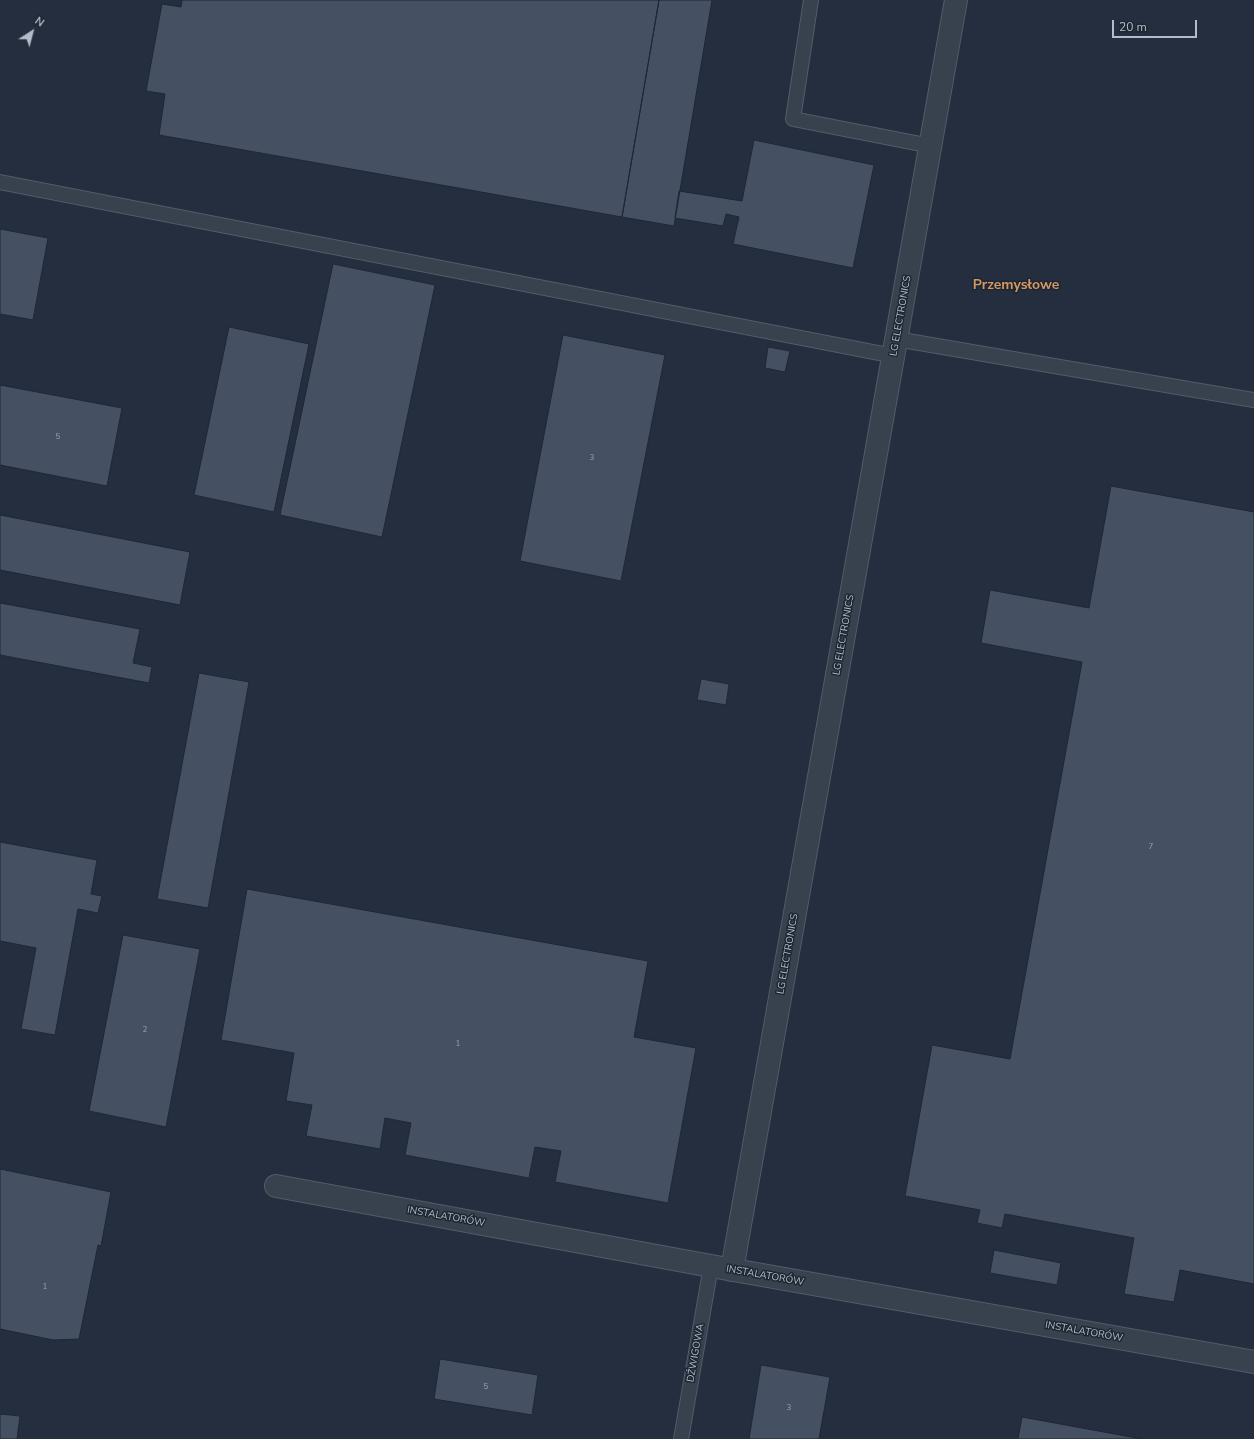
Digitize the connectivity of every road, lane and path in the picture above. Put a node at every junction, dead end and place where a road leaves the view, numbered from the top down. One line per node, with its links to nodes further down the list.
1 (811, 0): 3 (lane)
2 (956, 0): 3 (street, LG ELECTRONICS)
3 (931, 146): 5 (street, LG ELECTRONICS)
4 (0, 182): 5 (lane)
5 (895, 347): 6 (lane); 9 (street, LG ELECTRONICS)
6 (1254, 400)
7 (276, 1186): 8 (street, INSTALATORÓW)
8 (711, 1266): 9 (street, INSTALATORÓW); 11 (lane, DŹWIGOWA)
9 (732, 1270): 10 (street, INSTALATORÓW)
10 (1254, 1362)
11 (681, 1439)

